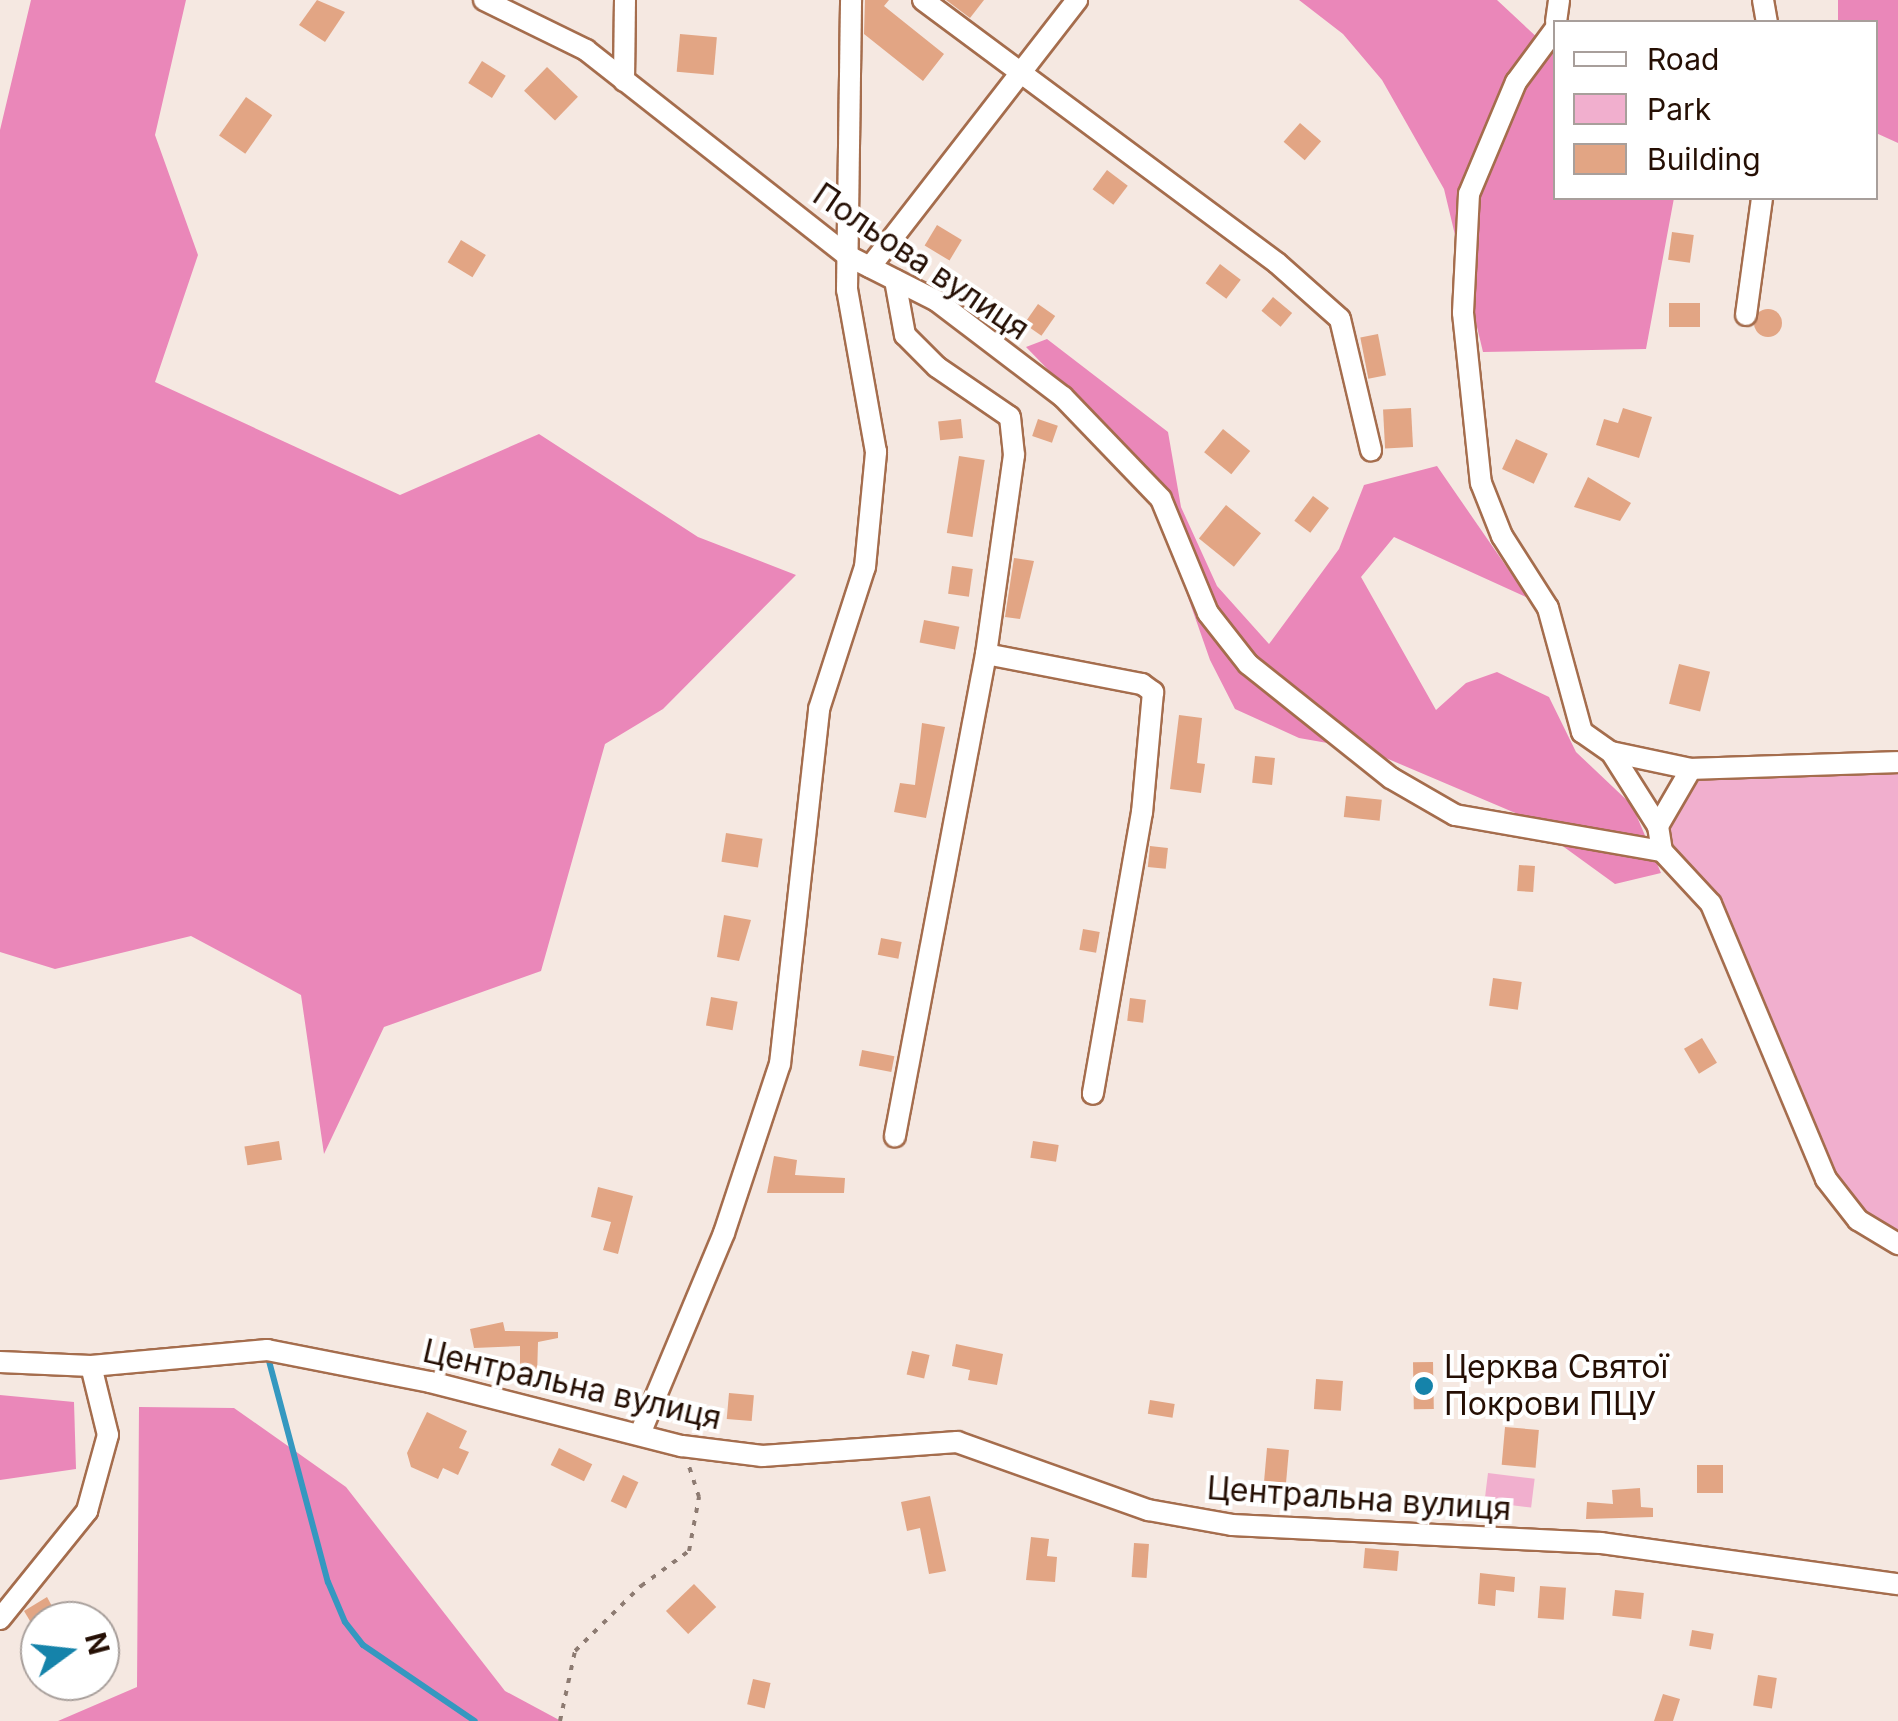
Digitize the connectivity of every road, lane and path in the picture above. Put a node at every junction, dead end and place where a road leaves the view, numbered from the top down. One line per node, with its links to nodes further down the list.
1 (484, 0): 8 (street, Польова вулиця)
2 (625, 0): 8 (street)
3 (851, 0): 10 (street)
4 (922, 0): 7 (street)
5 (1076, 0): 7 (street)
6 (1553, 29): 16 (street)
7 (1019, 74): 11 (street); 14 (street)
8 (624, 81): 10 (street, Польова вулиця)
9 (1762, 200): 13 (street)
10 (848, 256): 11 (street, Польова вулиця); 26 (street)
11 (870, 267): 12 (street, Польова вулиця)
12 (895, 280): 15 (street); 20 (street, Польова вулиця)
13 (1746, 316)
14 (1371, 450)
15 (986, 654): 21 (street); 22 (street)
16 (1611, 752): 18 (street); 19 (street)
17 (1898, 762): 18 (street)
18 (1691, 769): 19 (street)
19 (1658, 826): 20 (street)
20 (1662, 851): 23 (street)
21 (1092, 1094)
22 (896, 1136)
23 (1898, 1244)
24 (0, 1362): 25 (street, Центральна вулиця)
25 (91, 1366): 26 (street, Центральна вулиця); 29 (street)
26 (640, 1434): 27 (street, Центральна вулиця)
27 (682, 1446): 28 (street, Центральна вулиця); 30 (path)
28 (1898, 1584)
29 (0, 1619)
30 (560, 1721)

